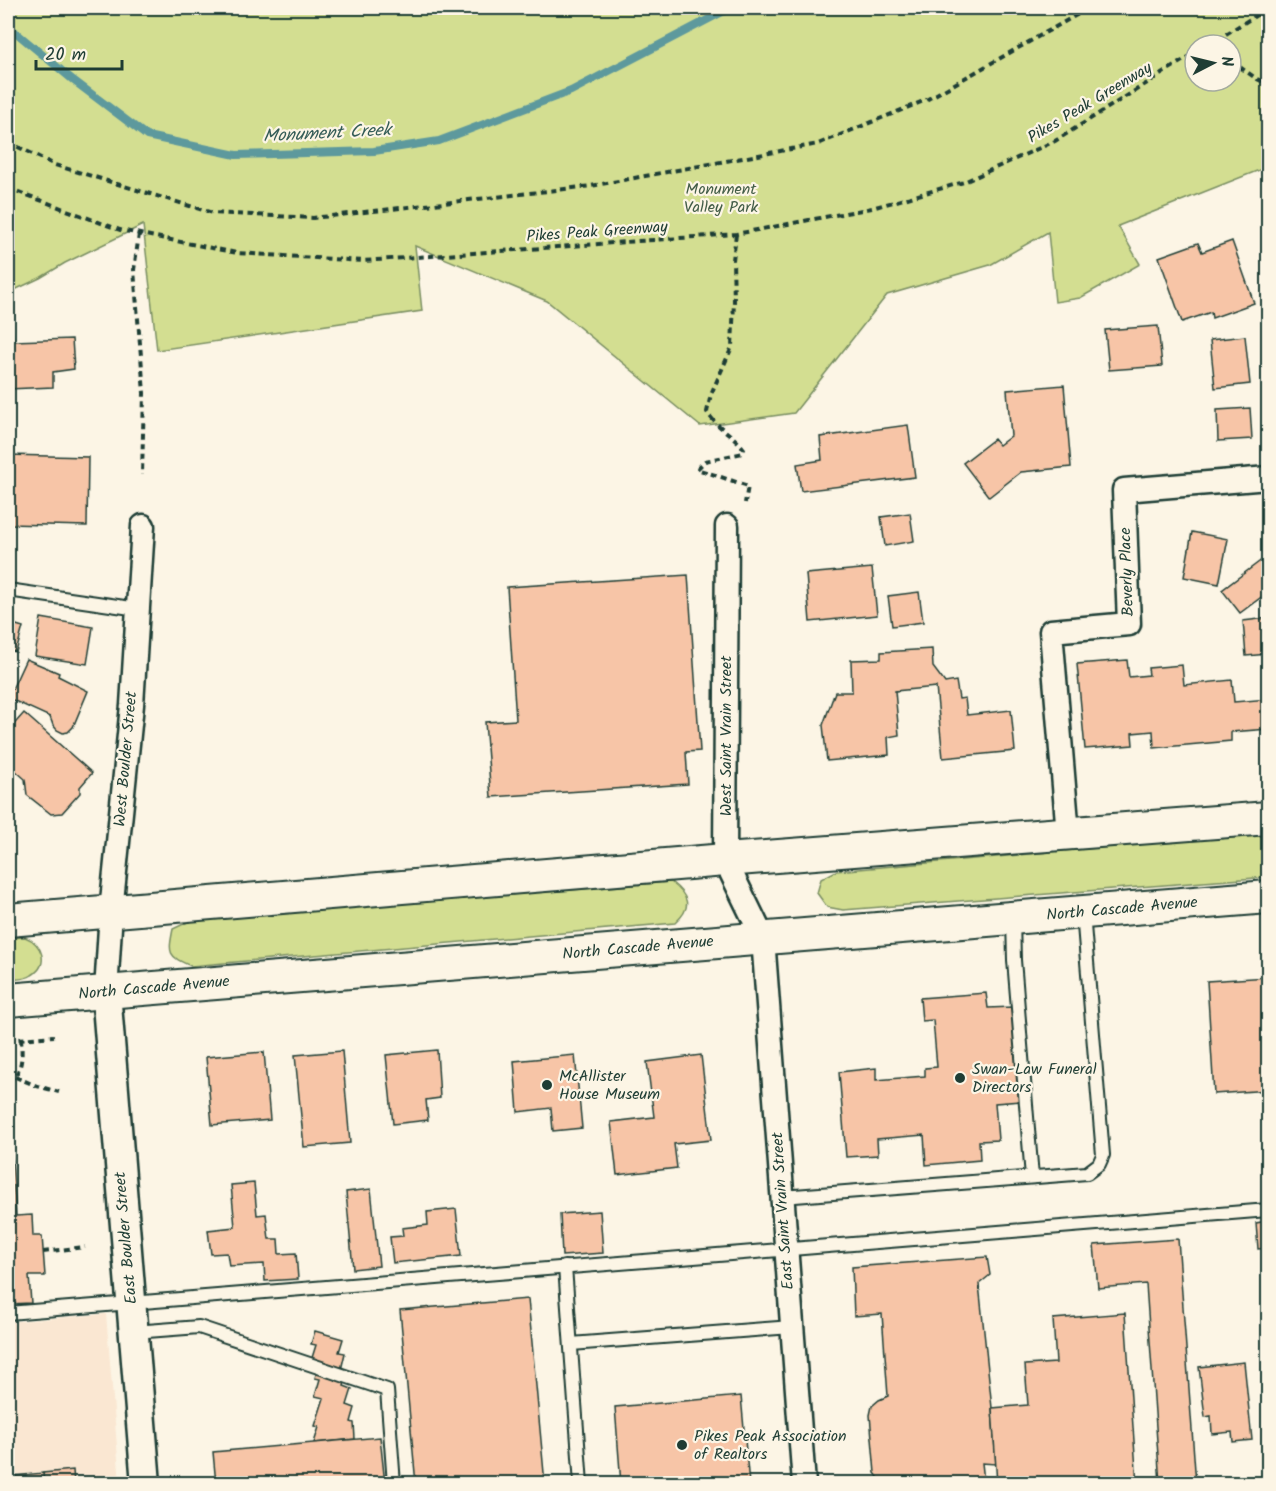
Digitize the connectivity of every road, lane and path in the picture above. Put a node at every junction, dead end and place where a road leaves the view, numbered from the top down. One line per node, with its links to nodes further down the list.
1 (1089, 8): 7 (path)
2 (1268, 8): 3 (path)
3 (1228, 33)
4 (1183, 61): 10 (path, Pikes Peak Greenway)
5 (1243, 69): 6 (path)
6 (1269, 84)
7 (8, 142)
8 (8, 188): 9 (path, Pikes Peak Greenway)
9 (139, 234): 10 (path, Pikes Peak Greenway); 11 (path)
10 (736, 234): 13 (path)
11 (142, 475)
12 (1269, 478): 19 (street, Beverly Place)
13 (745, 503)
14 (142, 526): 17 (street, West Boulder Street)
15 (728, 526): 20 (street, West Saint Vrain Street)
16 (8, 590): 17 (lane)
17 (138, 609): 22 (street, West Boulder Street)
18 (1269, 818): 19 (main road)
19 (1068, 834): 20 (main road)
20 (725, 860): 22 (main road); 26 (street, West Saint Vrain Street)
21 (1269, 897): 23 (main road, North Cascade Avenue)
22 (111, 912): 25 (main road); 27 (street, West Boulder Street)
23 (1083, 912): 24 (main road, North Cascade Avenue); 35 (lane)
24 (1013, 918): 26 (main road, North Cascade Avenue); 35 (lane)
25 (8, 920)
26 (763, 938): 27 (main road, North Cascade Avenue); 36 (street, East Saint Vrain Street)
27 (106, 992): 28 (main road, North Cascade Avenue); 42 (street, East Boulder Street)
28 (8, 1000)
29 (54, 1036): 30 (path)
30 (21, 1038): 31 (path); 32 (path)
31 (8, 1040)
32 (15, 1077): 33 (path); 34 (path)
33 (8, 1082)
34 (59, 1092)
35 (1032, 1177): 36 (lane)
36 (782, 1197): 39 (street, East Saint Vrain Street)
37 (1269, 1210): 39 (lane)
38 (85, 1247): 40 (path)
39 (786, 1249): 41 (lane); 44 (street, East Saint Vrain Street)
40 (43, 1252)
41 (565, 1267): 42 (lane); 46 (lane)
42 (131, 1302): 43 (lane); 45 (street, East Boulder Street)
43 (8, 1313)
44 (792, 1327): 46 (lane); 50 (street, East Saint Vrain Street)
45 (134, 1332): 47 (street, East Boulder Street); 48 (lane)
46 (571, 1344): 49 (lane)
47 (146, 1484)
48 (394, 1484)
49 (581, 1484)
50 (804, 1484)

